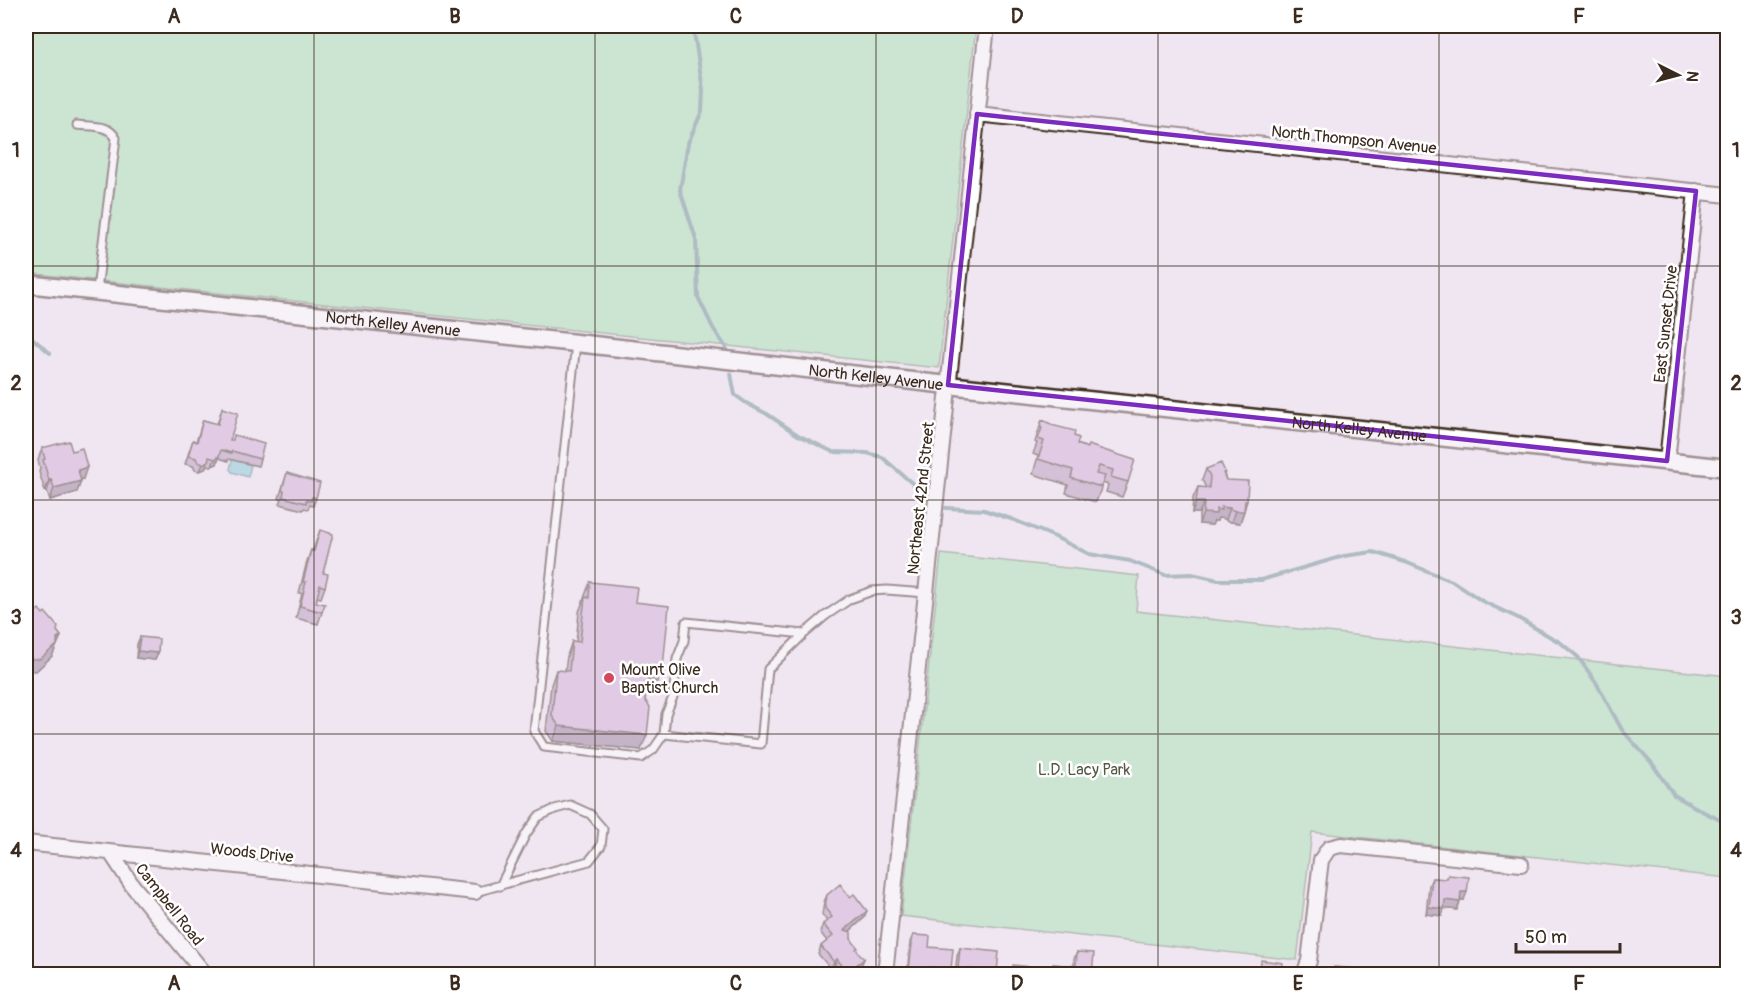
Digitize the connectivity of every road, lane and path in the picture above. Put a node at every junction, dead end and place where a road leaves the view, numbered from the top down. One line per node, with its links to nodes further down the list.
1 (987, 26): 2 (street, Northeast 42nd Street)
2 (977, 114): 4 (street, North Thompson Avenue); 9 (street, Northeast 42nd Street)
3 (77, 125): 7 (lane)
4 (1695, 191): 5 (street, North Thompson Avenue); 10 (street, East Sunset Drive)
5 (1728, 195)
6 (26, 284): 7 (street, North Kelley Avenue)
7 (97, 292): 8 (street, North Kelley Avenue)
8 (576, 343): 9 (street, North Kelley Avenue); 14 (lane)
9 (948, 385): 10 (street, North Kelley Avenue); 12 (street, Northeast 42nd Street)
10 (1667, 461): 11 (street, North Kelley Avenue)
11 (1728, 468)
12 (926, 593): 13 (lane); 21 (street, Northeast 42nd Street)
13 (804, 634): 14 (lane); 14 (lane)
14 (664, 734)
15 (26, 843): 16 (street, Woods Drive)
16 (111, 853): 19 (street, Woods Drive); 20 (street, Campbell Road)
17 (1521, 864): 22 (street)
18 (500, 886): 18 (lane); 19 (lane)
19 (475, 892)
20 (205, 975)
21 (885, 975)
22 (1304, 975)

